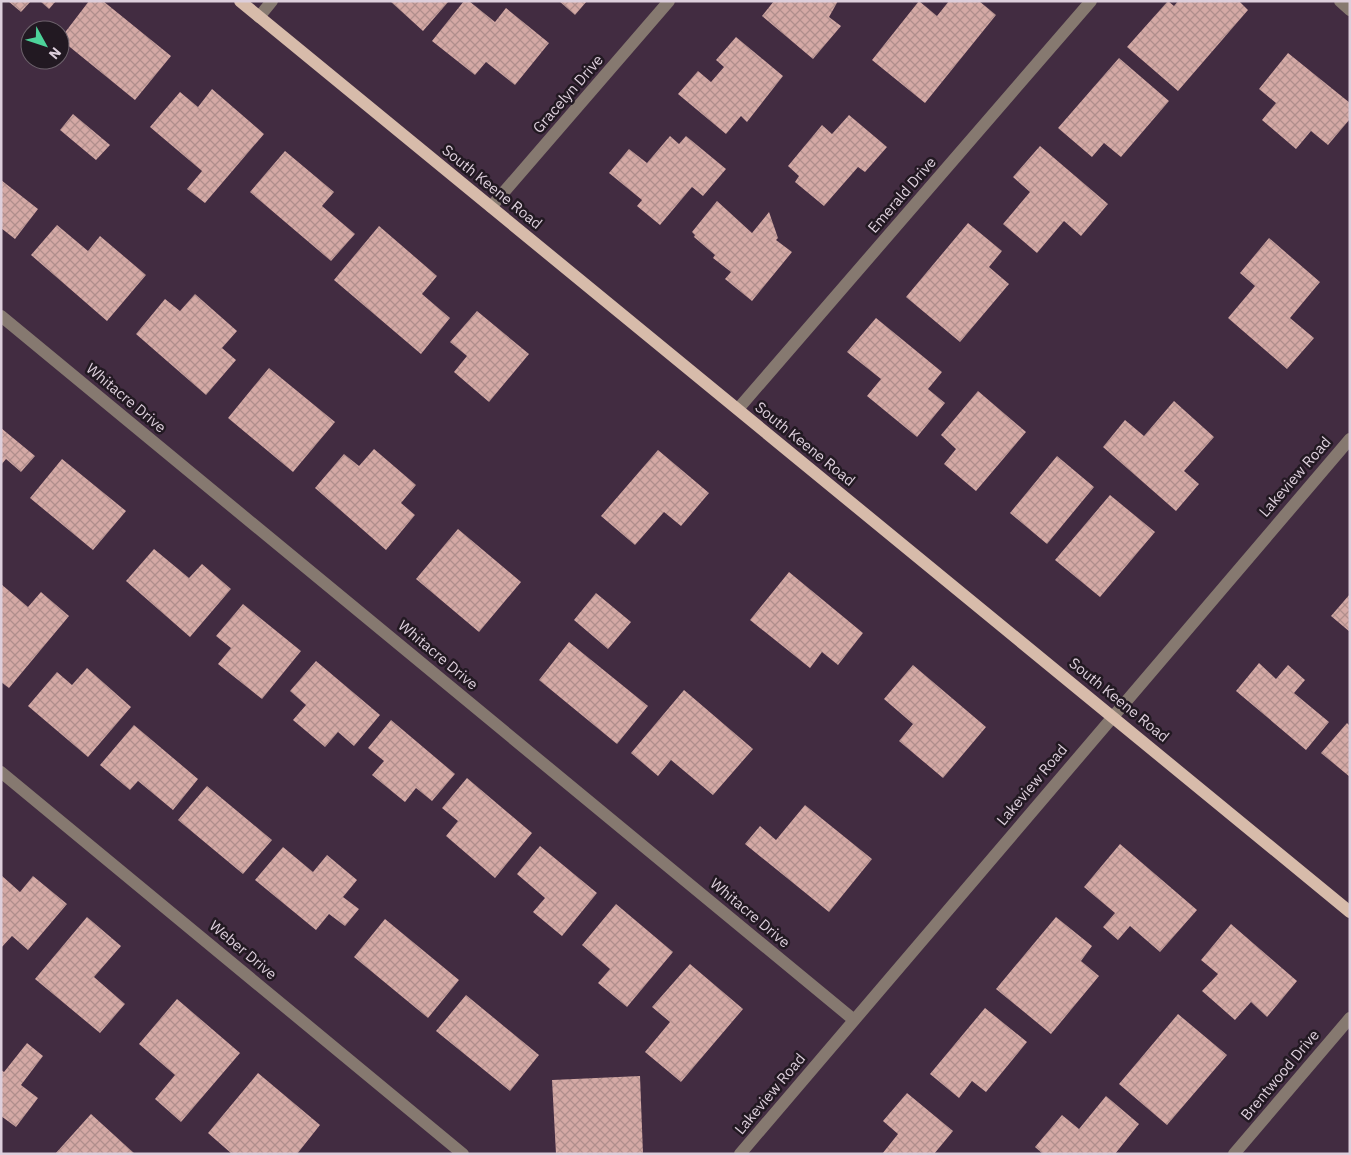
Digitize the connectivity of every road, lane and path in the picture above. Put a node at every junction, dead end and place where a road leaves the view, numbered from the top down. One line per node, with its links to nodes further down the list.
1 (240, 1): 7 (main road, South Keene Road)
2 (272, 1): 7 (street)
3 (669, 1): 8 (street, Gracelyn Drive)
4 (1091, 1): 10 (street, Emerald Drive)
5 (1340, 1): 6 (street)
6 (1350, 10)
7 (259, 17): 8 (main road, South Keene Road)
8 (491, 207): 10 (main road, South Keene Road)
9 (1, 316): 16 (street, Whitacre Drive)
10 (738, 409): 12 (main road, South Keene Road)
11 (1350, 439): 12 (street, Lakeview Road)
12 (1113, 716): 14 (main road, South Keene Road); 16 (street, Lakeview Road)
13 (1, 772): 17 (street, Weber Drive)
14 (1350, 912)
15 (1350, 1018): 19 (street, Brentwood Drive)
16 (854, 1020): 18 (street, Lakeview Road)
17 (463, 1154)
18 (740, 1154)
19 (1234, 1154)

